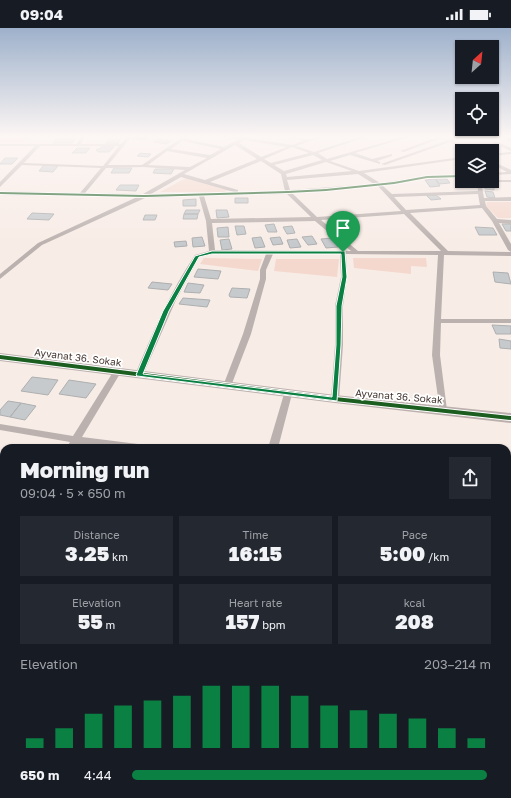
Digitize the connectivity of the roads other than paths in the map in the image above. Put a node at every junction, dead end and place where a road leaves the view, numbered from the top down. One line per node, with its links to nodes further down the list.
1 (14, 172): 16 (street)
2 (100, 172): 22 (street)
3 (187, 172): 10 (street)
4 (228, 172): 15 (street)
5 (287, 172): 8 (street)
6 (359, 172): 12 (street); 17 (street)
7 (511, 172): 9 (street)
8 (283, 173): 12 (street)
9 (499, 173)
10 (181, 175): 15 (street); 25 (street)
11 (455, 177): 17 (street)
12 (286, 179): 19 (street)
13 (499, 181): 14 (street)
14 (511, 181)
15 (205, 182): 23 (street)
16 (0, 185)
17 (380, 185): 19 (street); 26 (street)
18 (480, 188): 20 (street)
19 (288, 192): 23 (street); 30 (street)
20 (480, 192): 26 (street); 28 (street)
21 (0, 193): 22 (street)
22 (82, 194): 25 (street)
23 (243, 194): 24 (street)
24 (202, 195): 25 (street); 31 (street)
25 (144, 196): 41 (street)
26 (391, 196): 29 (street)
27 (511, 199): 28 (street)
28 (482, 203): 29 (street); 32 (street)
29 (405, 212): 30 (street); 39 (street)
30 (316, 219): 31 (street); 37 (street)
31 (209, 221): 35 (street)
32 (495, 221): 33 (street); 34 (street)
33 (511, 222)
34 (511, 250)
35 (212, 252): 38 (street); 46 (street)
36 (343, 252): 37 (street); 38 (street); 49 (street)
37 (356, 252): 39 (street)
38 (270, 253): 47 (street)
39 (444, 253): 40 (street); 42 (street)
40 (511, 254)
41 (0, 277)
42 (436, 321): 43 (street); 50 (street)
43 (511, 321)
44 (0, 357): 45 (street, Ayvanat 36. Sokak)
45 (117, 372): 46 (street, Ayvanat 36. Sokak); 53 (street)
46 (139, 375): 47 (street, Ayvanat 36. Sokak)
47 (227, 386): 48 (street, Ayvanat 36. Sokak)
48 (288, 394): 49 (street, Ayvanat 36. Sokak); 54 (street)
49 (335, 399): 50 (street, Ayvanat 36. Sokak)
50 (443, 410): 51 (street, Ayvanat 36. Sokak)
51 (511, 418)
52 (0, 427): 53 (street)
53 (73, 444)
54 (274, 444)

